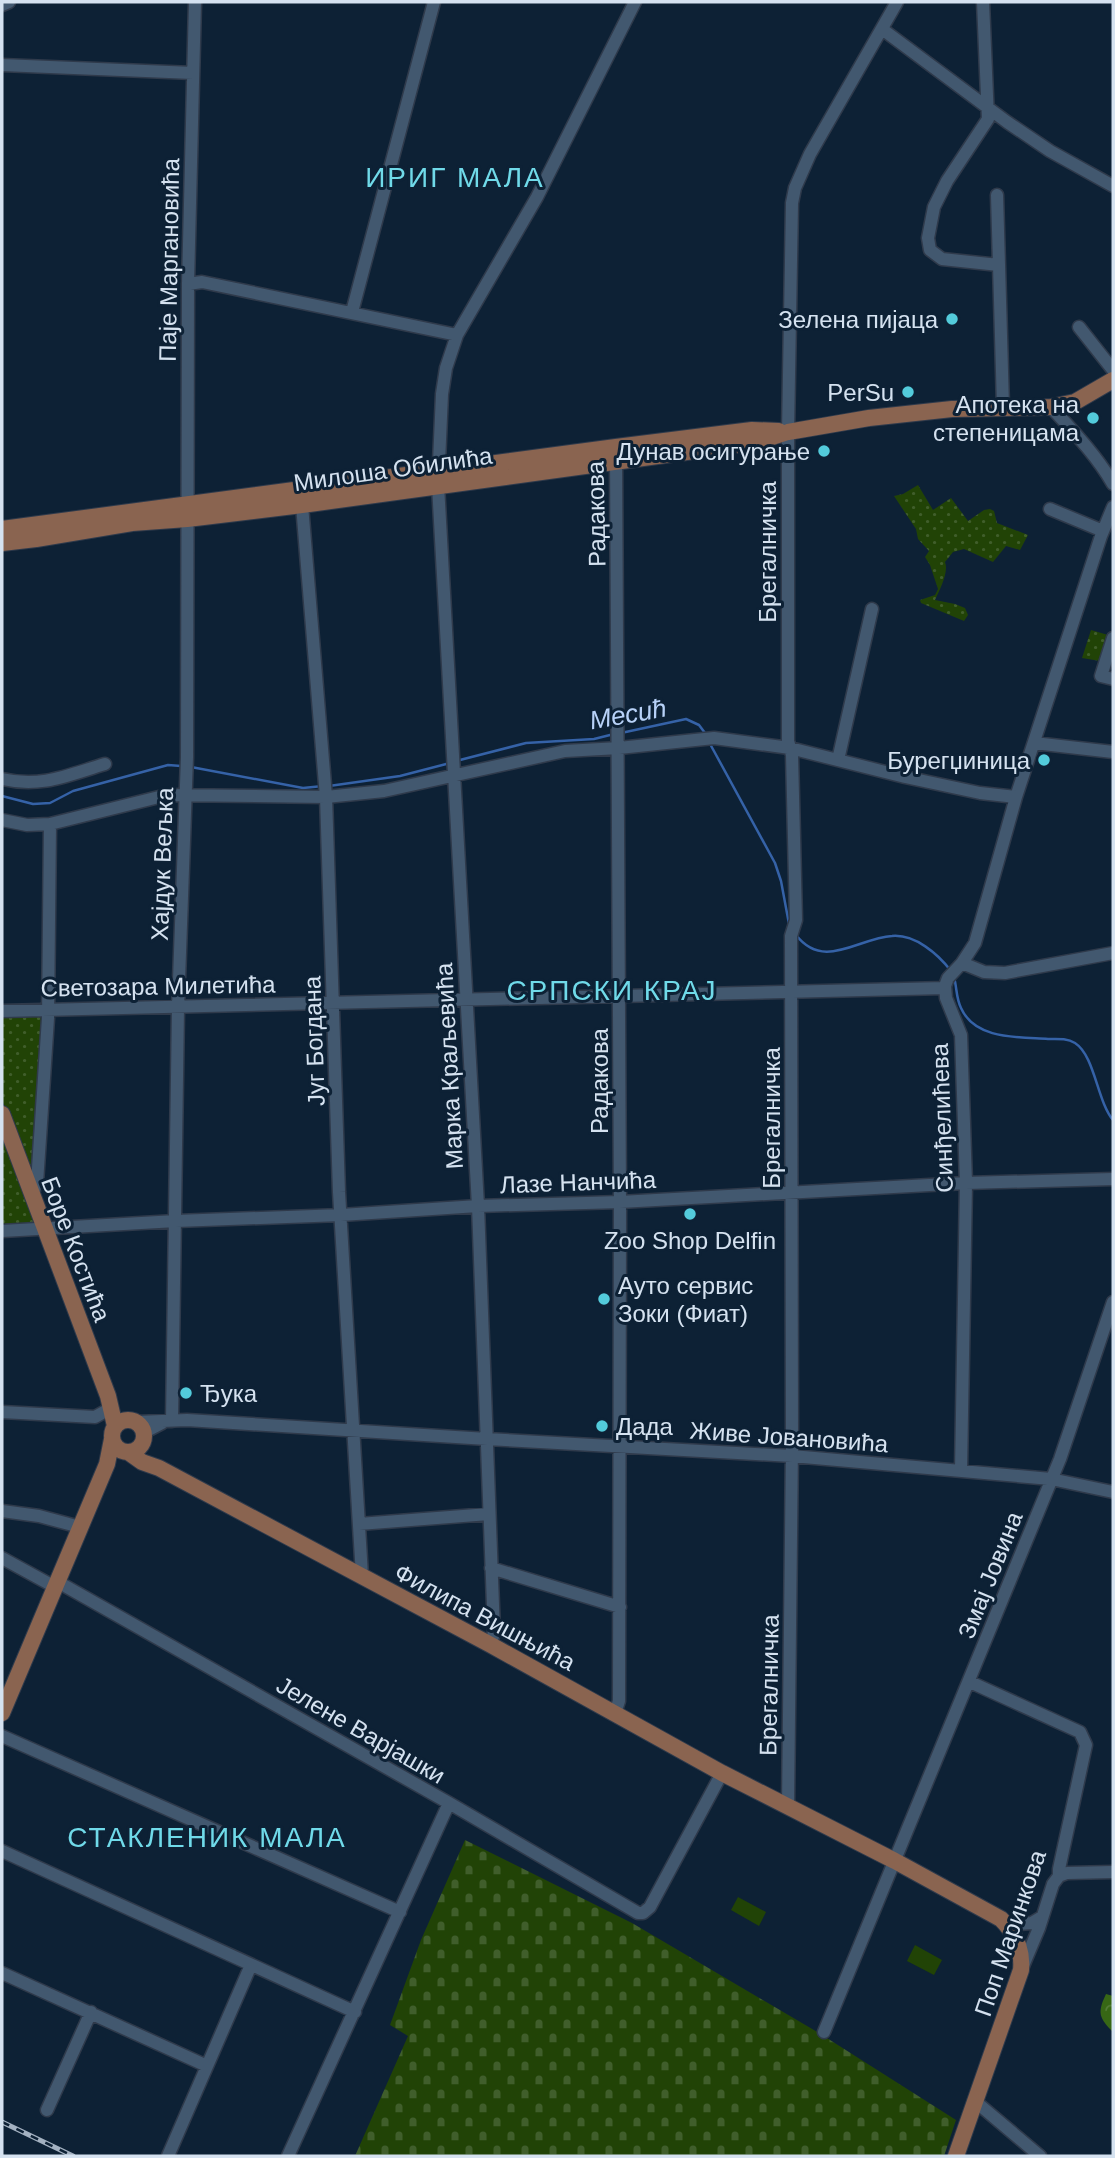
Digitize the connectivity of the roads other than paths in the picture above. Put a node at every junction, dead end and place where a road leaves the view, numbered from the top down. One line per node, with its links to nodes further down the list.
1 (9, 2): 7 (street)
2 (195, 2): 10 (street, Паје Маргановића)
3 (435, 2): 16 (street)
4 (635, 2): 18 (street, Марка Краљевића)
5 (897, 2): 8 (street, Брегалничка)
6 (983, 2): 11 (street)
7 (2, 5)
8 (882, 29): 11 (street); 23 (street, Брегалничка)
9 (2, 65): 10 (street)
10 (193, 73): 15 (street, Паје Маргановића)
11 (988, 109): 12 (street); 14 (street)
12 (1113, 186)
13 (996, 195): 14 (street)
14 (999, 265): 21 (street)
15 (188, 284): 16 (street); 30 (street, Паје Маргановића)
16 (352, 312): 18 (street)
17 (1079, 327): 19 (street)
18 (457, 335): 25 (street, Марка Краљевића)
19 (1113, 370)
20 (1113, 380): 22 (main road)
21 (1003, 407): 22 (main road); 23 (main road, Милоша Обилића)
22 (1051, 407): 26 (street)
23 (788, 432): 24 (main road, Милоша Обилића); 39 (street, Брегалничка)
24 (616, 454): 25 (main road, Милоша Обилића); 37 (street, Радакова)
25 (438, 477): 27 (main road, Милоша Обилића); 30 (main road, Милоша Обилића); 43 (street, Марка Краљевића)
26 (1113, 484)
27 (302, 505): 30 (main road, Милоша Обилића); 45 (street, Југ Богдана)
28 (1113, 507): 32 (street)
29 (1050, 509): 32 (street)
30 (187, 512): 31 (main road, Милоша Обилића); 33 (main road, Милоша Обилића); 46 (street, Хајдук Вељка)
31 (2, 529)
32 (1106, 535): 38 (street)
33 (2, 543)
34 (872, 609): 41 (street)
35 (1113, 638): 36 (street)
36 (1113, 679)
37 (619, 737): 39 (street); 43 (street); 54 (street, Радакова)
38 (1034, 743): 40 (street); 47 (street)
39 (790, 748): 41 (street); 53 (street, Брегалничка)
40 (1113, 752)
41 (838, 760): 47 (street)
42 (105, 764): 44 (street)
43 (454, 765): 45 (street); 55 (street, Марка Краљевића)
44 (2, 779)
45 (326, 789): 46 (street); 56 (street, Југ Богдана)
46 (185, 794): 49 (street); 57 (street, Хајдук Вељка)
47 (1016, 797): 51 (street)
48 (2, 820): 49 (street)
49 (50, 824): 58 (street)
50 (1113, 953): 51 (street)
51 (960, 965): 52 (street)
52 (946, 983): 53 (street, Светозара Милетића); 62 (street, Синђелићева)
53 (791, 993): 54 (street, Светозара Милетића); 63 (street, Брегалничка)
54 (619, 996): 55 (street, Светозара Милетића); 65 (street, Радакова)
55 (466, 1000): 56 (street, Светозара Милетића); 66 (street, Марка Краљевића)
56 (333, 1003): 57 (street, Светозара Милетића); 67 (street, Југ Богдана)
57 (178, 1008): 58 (street, Светозара Милетића); 68 (street, Хајдук Вељка)
58 (48, 1009): 59 (street, Светозара Милетића); 64 (street)
59 (2, 1011)
60 (2, 1114): 64 (main road, Боре Костића)
61 (1113, 1178): 62 (street, Лазе Нанчића)
62 (966, 1183): 63 (street, Лазе Нанчића); 85 (street, Синђелићева)
63 (792, 1194): 65 (street, Лазе Нанчића); 82 (street, Брегалничка)
64 (31, 1196): 69 (main road, Боре Костића)
65 (620, 1202): 66 (street, Лазе Нанчића); 80 (street, Радакова)
66 (478, 1206): 67 (street, Лазе Нанчића); 79 (street, Марка Краљевића)
67 (341, 1215): 68 (street, Лазе Нанчића); 77 (street, Југ Богдана)
68 (176, 1221): 69 (street, Лазе Нанчића); 75 (street, Хајдук Вељка)
69 (44, 1229): 70 (street, Лазе Нанчића); 72 (main road, Боре Костића)
70 (2, 1231)
71 (1113, 1302): 86 (street, Змај Јовина)
72 (110, 1404): 74 (street); 76 (main road, Боре Костића); 78 (main road, Боре Костића)
73 (2, 1412): 74 (street)
74 (95, 1417): 78 (street)
75 (169, 1421): 76 (street, Живе Јовановића); 77 (street, Живе Јовановића)
76 (139, 1428): 78 (main road); 81 (main road); 84 (main road)
77 (352, 1430): 79 (street, Живе Јовановића); 90 (street, Југ Богдана)
78 (113, 1431): 81 (main road); 83 (main road)
79 (487, 1439): 80 (street, Живе Јовановића); 89 (street, Марка Краљевића)
80 (619, 1446): 82 (street, Живе Јовановића); 96 (street, Радакова)
81 (126, 1452): 83 (main road); 84 (main road, Филипа Вишњића)
82 (792, 1456): 85 (street, Живе Јовановића); 104 (street, Брегалничка)
83 (107, 1464): 91 (main road)
84 (159, 1468): 94 (main road, Филипа Вишњића)
85 (961, 1471): 86 (street, Живе Јовановића)
86 (1051, 1479): 87 (street, Живе Јовановића); 98 (street, Змај Јовина)
87 (1113, 1492)
88 (2, 1511): 91 (street)
89 (489, 1514): 90 (street); 93 (street, Марка Краљевића)
90 (359, 1524): 94 (street, Југ Богдана)
91 (80, 1527): 95 (main road)
92 (2, 1558): 95 (street, Јелене Варјашки)
93 (491, 1568): 96 (street); 97 (street, Марка Краљевића)
94 (362, 1576): 97 (main road, Филипа Вишњића)
95 (56, 1584): 99 (main road); 103 (street, Јелене Варјашки)
96 (620, 1607): 100 (street, Радакова)
97 (491, 1645): 100 (main road, Филипа Вишњића)
98 (970, 1682): 106 (street, Змај Јовина); 108 (street, Поп Маринкова)
99 (2, 1713)
100 (615, 1713): 102 (main road, Филипа Вишњића)
101 (2, 1736): 109 (street)
102 (722, 1773): 103 (street, Јелене Варјашки); 104 (main road, Филипа Вишњића)
103 (449, 1803): 109 (street)
104 (788, 1806): 106 (main road, Филипа Вишњића)
105 (2, 1851): 112 (street)
106 (895, 1861): 111 (main road, Филипа Вишњића); 117 (street, Змај Јовина)
107 (1113, 1872): 108 (street)
108 (1059, 1876): 110 (street, Поп Маринкова)
109 (400, 1912): 116 (street)
110 (1042, 1917): 111 (street); 113 (street, Поп Маринкова)
111 (1007, 1925): 113 (main road)
112 (251, 1965): 116 (street); 118 (street)
113 (1021, 1970): 119 (main road, Поп Маринкова)
114 (2, 1973): 115 (street)
115 (91, 2012): 118 (street); 120 (street)
116 (355, 2012): 122 (street)
117 (824, 2032)
118 (207, 2066): 121 (street)
119 (976, 2102): 123 (main road, Поп Маринкова); 124 (street)
120 (47, 2110)
121 (168, 2156)
122 (288, 2156)
123 (956, 2156)
124 (1040, 2156)

